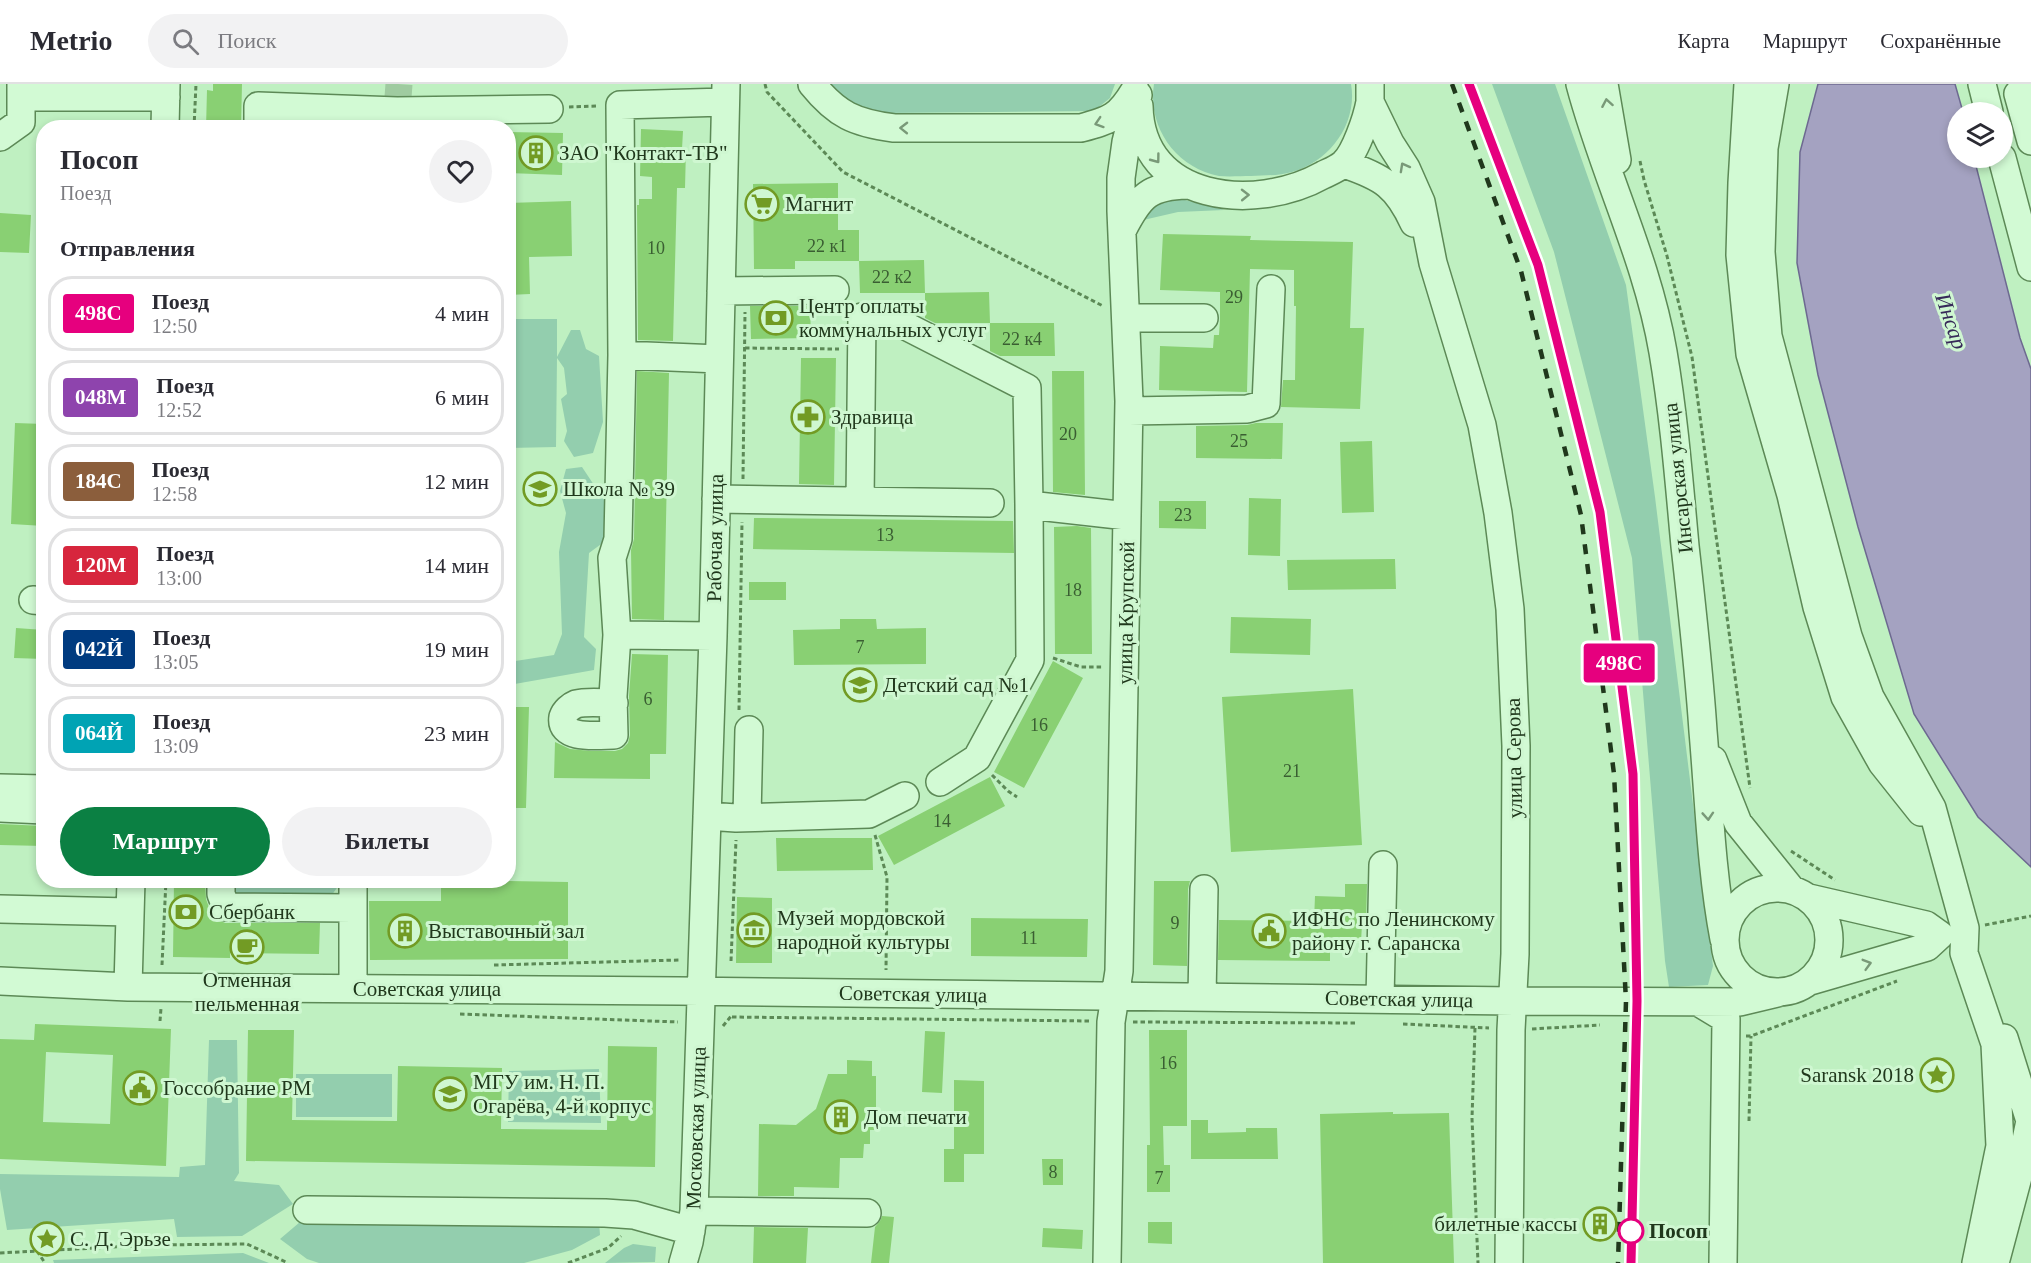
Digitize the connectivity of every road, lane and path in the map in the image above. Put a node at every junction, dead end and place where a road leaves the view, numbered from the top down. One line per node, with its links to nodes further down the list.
1 (195, 84): 19 (path)
2 (765, 84): 36 (path)
3 (812, 84): 10 (street, one-way to 3)
4 (1580, 84): 29 (street, Инсарская улица)
5 (1604, 84): 29 (street, Инсарская улица, one-way to 5)
6 (1748, 84): 67 (street)
7 (1775, 84): 67 (street)
8 (1982, 84): 15 (street)
9 (2028, 84): 24 (street)
10 (1139, 89): 28 (street, one-way to 28); 30 (street, улица Крупской)
11 (28, 91): 12 (street); 23 (street)
12 (166, 91): 18 (street)
13 (725, 93): 16 (street); 35 (street, Рабочая улица)
14 (1370, 93): 26 (street); 31 (street, улица Серова, one-way to 14)
15 (1986, 102)
16 (620, 105): 17 (path); 40 (street)
17 (549, 108): 22 (street)
18 (165, 120)
19 (194, 120)
20 (258, 120): 21 (street)
21 (368, 120)
22 (423, 120)
23 (0, 137)
24 (2031, 141)
25 (1640, 157): 59 (path)
26 (1344, 164): 28 (street, one-way to 26); 31 (street, улица Серова)
27 (2005, 168): 32 (street)
28 (1187, 185): 30 (street)
29 (1628, 223): 54 (street, Инсарская улица)
30 (1123, 229): 36 (street, улица Крупской)
31 (1432, 262): 94 (street, улица Серова)
32 (2031, 267)
33 (1271, 289): 42 (street)
34 (835, 290): 35 (street)
35 (733, 291): 38 (path); 41 (street, Рабочая улица)
36 (1126, 318): 37 (street); 42 (street, улица Крупской)
37 (1204, 318)
38 (745, 348): 39 (path); 43 (path)
39 (862, 349): 44 (street); 46 (street)
40 (622, 355): 41 (street); 48 (street)
41 (719, 358): 43 (street, Рабочая улица)
42 (1129, 411): 47 (street, улица Крупской)
43 (729, 499): 44 (street); 49 (street, Рабочая улица); 53 (path)
44 (860, 501): 45 (street)
45 (990, 503)
46 (1029, 505): 47 (street); 50 (street)
47 (1127, 516): 51 (street, улица Крупской)
48 (617, 635): 49 (street); 52 (street)
49 (712, 636): 65 (street, Рабочая улица)
50 (1030, 650): 51 (path); 55 (street)
51 (1125, 668): 91 (street, улица Крупской)
52 (614, 703)
53 (744, 723): 66 (street)
54 (1704, 736): 76 (street, Инсарская улица); 80 (street, Инсарская улица, one-way to 80)
55 (977, 758): 56 (street); 61 (path)
56 (940, 782)
57 (0, 788): 58 (street)
58 (36, 789)
59 (1753, 794)
60 (904, 796): 64 (street)
61 (1017, 797)
62 (0, 808): 63 (street)
63 (36, 810)
64 (869, 814): 66 (street); 82 (path)
65 (707, 816): 66 (street); 89 (street, Рабочая улица)
66 (742, 817): 81 (path)
67 (1940, 837): 87 (street)
68 (1784, 844): 70 (path)
69 (1383, 865): 93 (street)
70 (1842, 884)
71 (130, 888): 79 (street)
72 (166, 888): 86 (path)
73 (221, 888): 77 (street)
74 (353, 888): 77 (street)
75 (1204, 889): 92 (street)
76 (1800, 893): 80 (street); 84 (street); 84 (street, one-way to 76)
77 (353, 908): 88 (street)
78 (0, 909): 79 (street)
79 (129, 912): 85 (street)
80 (1725, 945): 90 (street); 95 (street)
81 (731, 961)
82 (886, 970)
83 (0, 981): 85 (street, Советская улица)
84 (1810, 981): 90 (street)
85 (128, 987): 86 (street, Советская улица)
86 (162, 987): 88 (street, Советская улица); 96 (path)
87 (1975, 987): 112 (street); 113 (street)
88 (353, 988): 89 (street, Советская улица)
89 (701, 991): 91 (street, Советская улица); 101 (street, Московская улица)
90 (1781, 992): 95 (street, Советская улица)
91 (1115, 996): 92 (street, Советская улица); 108 (street, улица Крупской)
92 (1202, 997): 93 (street, Советская улица)
93 (1380, 999): 94 (street, Советская улица)
94 (1514, 1001): 95 (street, Советская улица); 110 (street, улица Серова)
95 (1698, 1002): 111 (street)
96 (160, 1021)
97 (1474, 1028): 109 (path)
98 (307, 1210): 100 (street)
99 (867, 1213): 101 (street)
100 (634, 1215): 101 (street); 106 (path)
101 (693, 1221): 107 (street, Московская улица)
102 (37, 1251): 103 (path); 104 (path); 105 (path)
103 (0, 1253)
104 (45, 1263)
105 (288, 1263)
106 (568, 1263)
107 (683, 1263)
108 (1107, 1263)
109 (1478, 1263)
110 (1509, 1263)
111 (1722, 1263)
112 (1976, 1263)
113 (1995, 1263)

